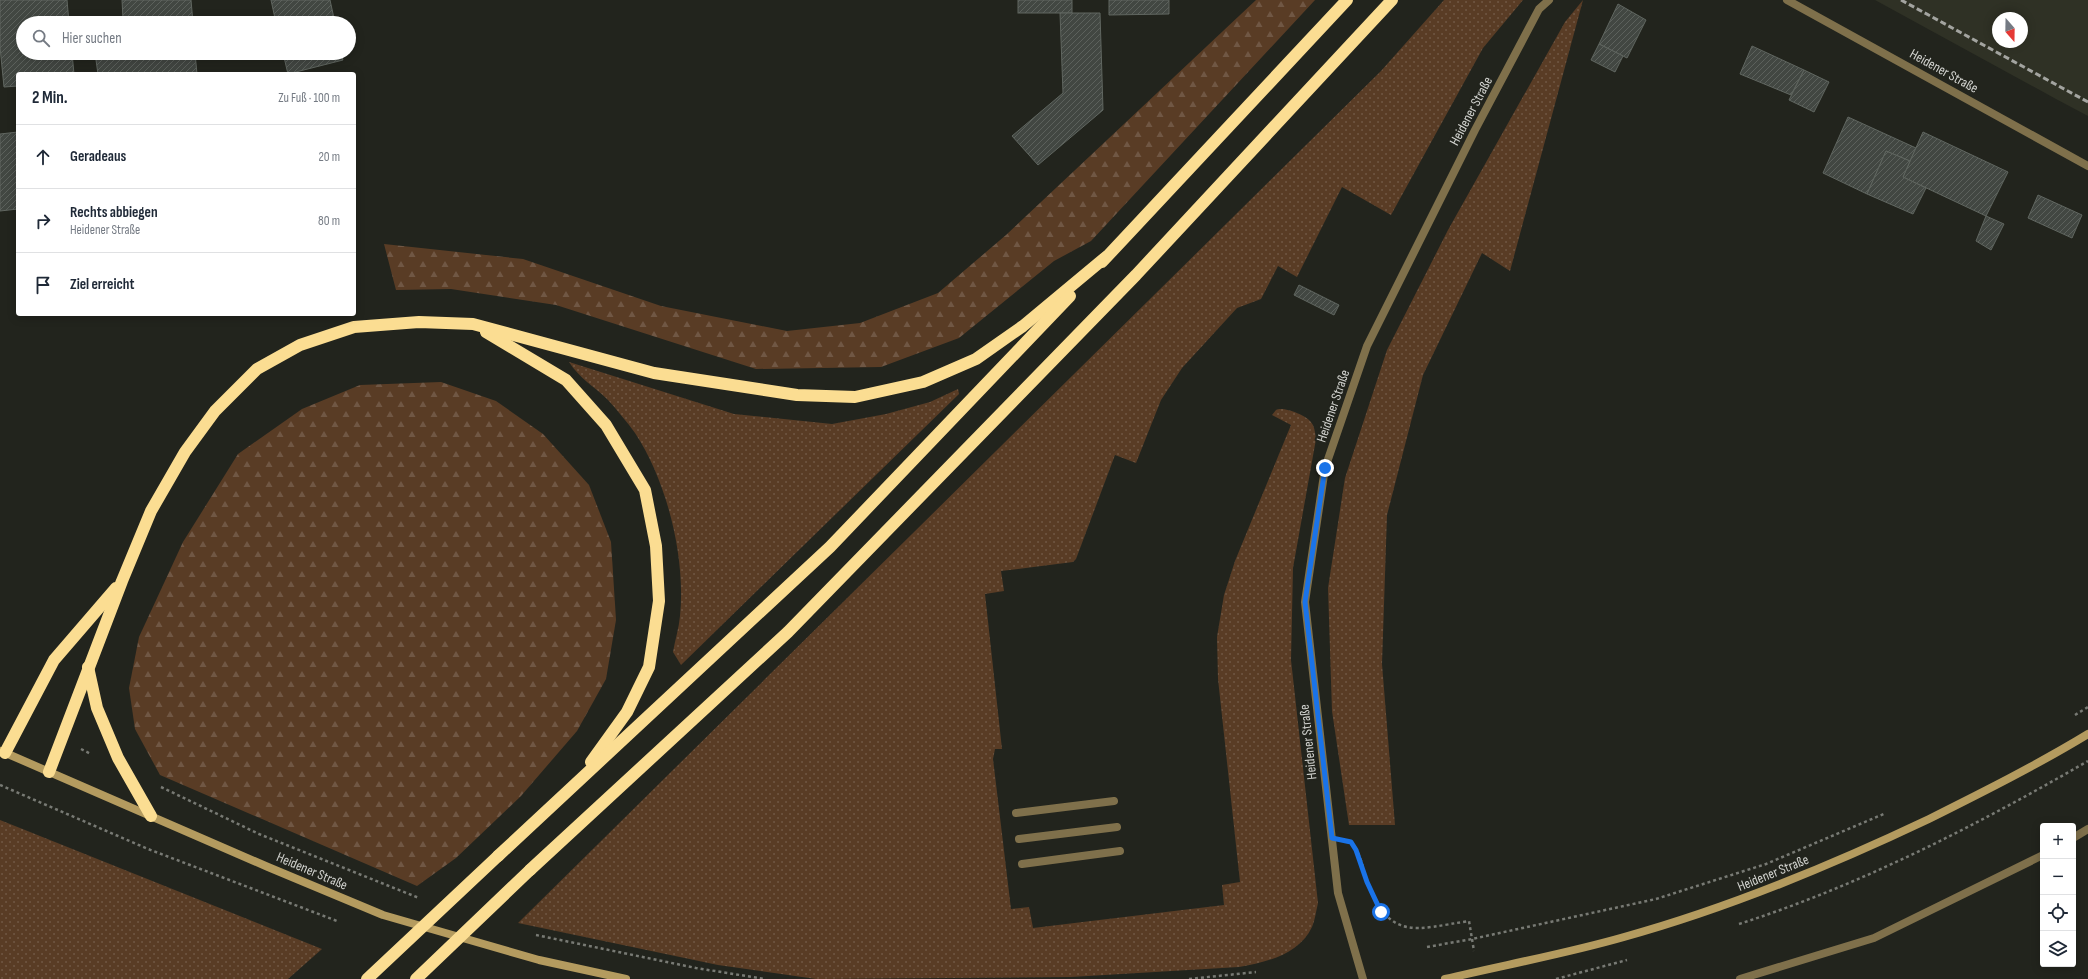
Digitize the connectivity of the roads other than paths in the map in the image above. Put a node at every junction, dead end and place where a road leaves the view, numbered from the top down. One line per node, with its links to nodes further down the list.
1 (1347, 0): 6 (highway)
2 (1392, 0): 25 (highway, bridge)
3 (1549, 0): 27 (street, Heidener Straße)
4 (1787, 0): 5 (street, Heidener Straße)
5 (2088, 166)
6 (1106, 257): 7 (highway); 21 (highway)
7 (474, 324): 8 (highway); 21 (highway)
8 (122, 581): 9 (highway); 11 (highway)
9 (88, 667): 12 (highway); 15 (highway)
10 (2088, 734): 28 (main road, Heidener Straße)
11 (2, 752): 12 (main road, Heidener Straße)
12 (49, 772): 15 (main road, Heidener Straße)
13 (1114, 801): 14 (street)
14 (1016, 813)
15 (151, 816): 26 (main road, Heidener Straße)
16 (1117, 826): 19 (street)
17 (2088, 829): 18 (street)
18 (2076, 836)
19 (1019, 839)
20 (1120, 851): 23 (street)
21 (498, 856): 24 (highway, bridge)
22 (2040, 856): 29 (street)
23 (1022, 864)
24 (367, 979)
25 (416, 979)
26 (626, 979)
27 (1363, 979)
28 (1445, 979)
29 (1740, 979)

